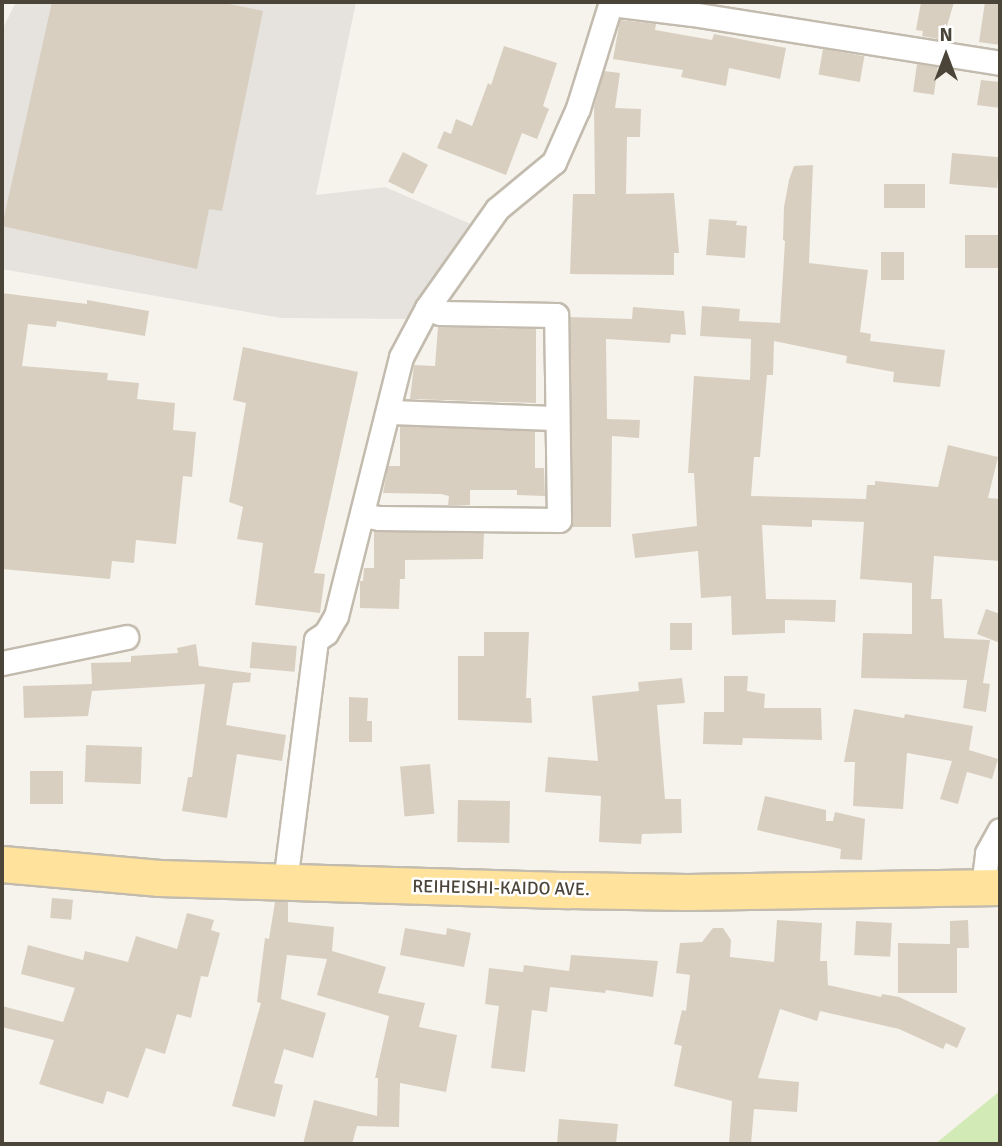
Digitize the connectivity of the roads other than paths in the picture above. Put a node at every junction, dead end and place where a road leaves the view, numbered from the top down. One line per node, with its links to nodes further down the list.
1 (611, 3): 2 (street); 3 (street)
2 (1000, 63)
3 (427, 308): 4 (street); 5 (street)
4 (389, 412): 5 (street); 6 (street)
5 (556, 418): 6 (street)
6 (363, 515): 11 (street)
7 (126, 637): 8 (street)
8 (2, 663)
9 (1000, 830): 12 (street)
10 (2, 863): 11 (main road, REIHEISHI-KAIDO AVE.)
11 (285, 882): 12 (main road, REIHEISHI-KAIDO AVE.)
12 (991, 887)

